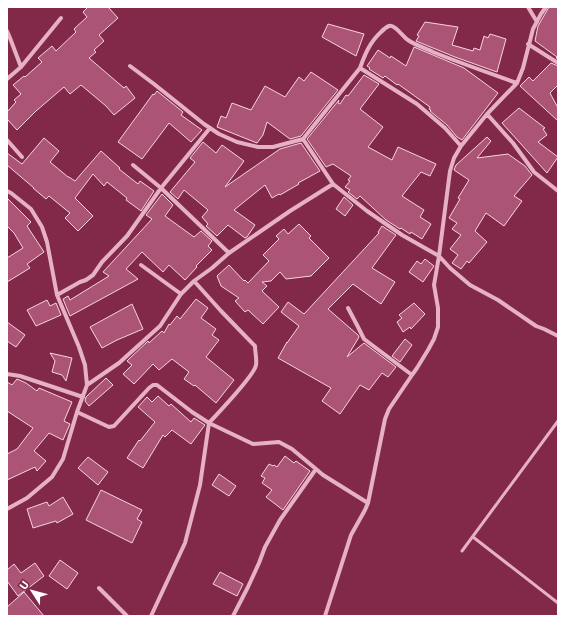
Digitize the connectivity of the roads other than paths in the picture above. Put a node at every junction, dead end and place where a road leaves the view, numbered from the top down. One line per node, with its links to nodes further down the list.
1 (528, 7): 4 (street)
2 (546, 7): 4 (street)
3 (61, 18): 9 (street)
4 (537, 22): 6 (street)
5 (7, 31): 9 (street)
6 (528, 44): 7 (street); 12 (street)
7 (558, 63)
8 (130, 66): 14 (street)
9 (21, 67): 11 (street)
10 (360, 68): 12 (street); 15 (street); 17 (street)
11 (7, 79)
12 (516, 83): 13 (street)
13 (487, 114): 17 (street); 22 (street)
14 (210, 128): 15 (street); 21 (street)
15 (303, 139): 20 (street)
16 (7, 140): 18 (street)
17 (462, 146): 25 (street)
18 (22, 157)
19 (133, 165): 21 (street)
20 (333, 184): 24 (street); 25 (street)
21 (161, 188): 24 (street); 28 (street)
22 (558, 190)
23 (7, 191): 28 (street)
24 (228, 253): 27 (street)
25 (439, 256): 31 (street); 33 (street)
26 (141, 265): 29 (street)
27 (194, 281): 29 (street); 38 (street)
28 (57, 294): 34 (street)
29 (181, 294): 34 (street)
30 (348, 308): 33 (street)
31 (558, 336)
32 (7, 374): 35 (street)
33 (412, 375): 40 (street)
34 (87, 385): 35 (street)
35 (83, 397): 36 (street)
36 (77, 412): 38 (street); 41 (street)
37 (558, 421): 42 (lane)
38 (209, 423): 39 (street); 47 (street)
39 (316, 469): 40 (street); 48 (street)
40 (368, 503): 49 (street)
41 (7, 509)
42 (473, 537): 43 (lane); 45 (lane)
43 (462, 551)
44 (99, 588): 46 (street)
45 (558, 603)
46 (127, 616)
47 (151, 616)
48 (232, 616)
49 (325, 616)

